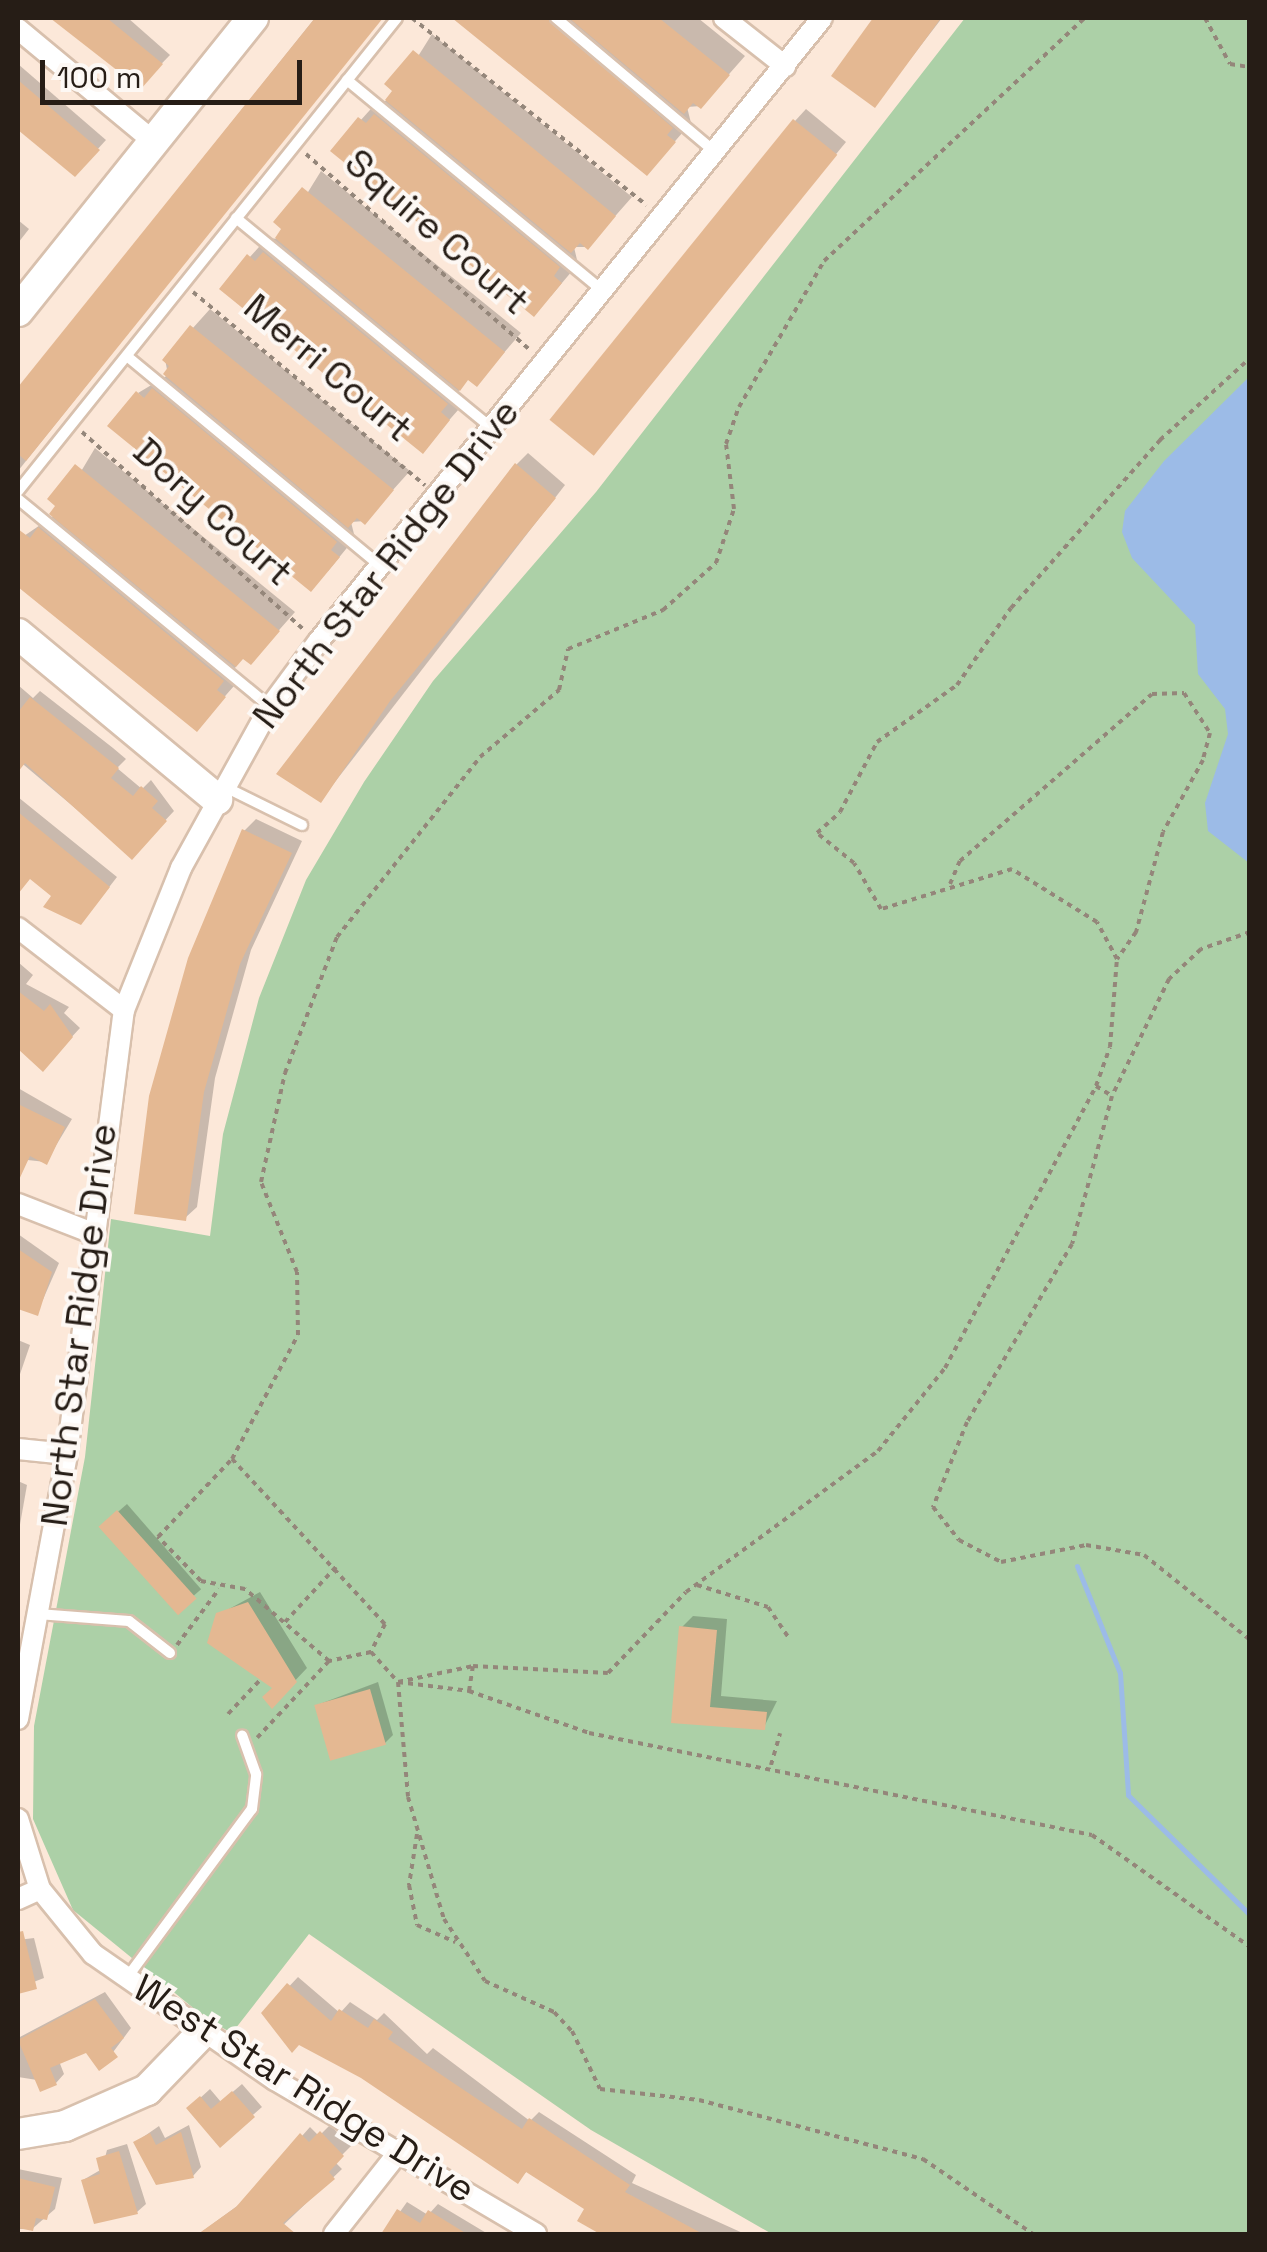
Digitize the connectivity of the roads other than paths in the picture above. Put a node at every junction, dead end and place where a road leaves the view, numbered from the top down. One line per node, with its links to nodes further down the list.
1 (253, 18): 9 (street)
2 (397, 18): 8 (lane)
3 (556, 18): 10 (lane)
4 (724, 18): 7 (street)
5 (822, 18): 7 (street, North Star Ridge Drive)
6 (18, 29): 9 (street)
7 (785, 66): 10 (street, North Star Ridge Drive)
8 (347, 80): 11 (lane); 12 (lane)
9 (154, 142): 13 (street)
10 (715, 152): 12 (street, North Star Ridge Drive)
11 (236, 218): 14 (lane); 15 (lane)
12 (602, 290): 15 (street, North Star Ridge Drive)
13 (18, 311)
14 (128, 356): 16 (lane); 18 (lane)
15 (490, 427): 18 (street, North Star Ridge Drive)
16 (18, 491)
17 (18, 500): 20 (lane)
18 (379, 565): 20 (street, North Star Ridge Drive)
19 (18, 634): 21 (street)
20 (270, 707): 21 (street, North Star Ridge Drive)
21 (220, 792): 22 (lane); 24 (street, North Star Ridge Drive)
22 (302, 825)
23 (18, 928): 24 (street)
24 (124, 1010): 26 (street, North Star Ridge Drive)
25 (18, 1204): 26 (street)
26 (90, 1232): 28 (street, North Star Ridge Drive)
27 (18, 1449): 28 (street)
28 (67, 1454): 29 (street, North Star Ridge Drive)
29 (38, 1614): 30 (lane); 31 (street, North Star Ridge Drive)
30 (170, 1652)
31 (22, 1680): 32 (street, North Star Ridge Drive)
32 (18, 1719)
33 (242, 1735): 37 (lane)
34 (18, 1819): 35 (street)
35 (40, 1889): 36 (street); 37 (street, West Star Ridge Drive)
36 (18, 1899)
37 (126, 1978): 38 (street, West Star Ridge Drive)
38 (202, 2032): 39 (street); 40 (street, West Star Ridge Drive)
39 (18, 2134)
40 (402, 2148): 41 (street); 42 (street, West Star Ridge Drive)
41 (334, 2234)
42 (536, 2234)

